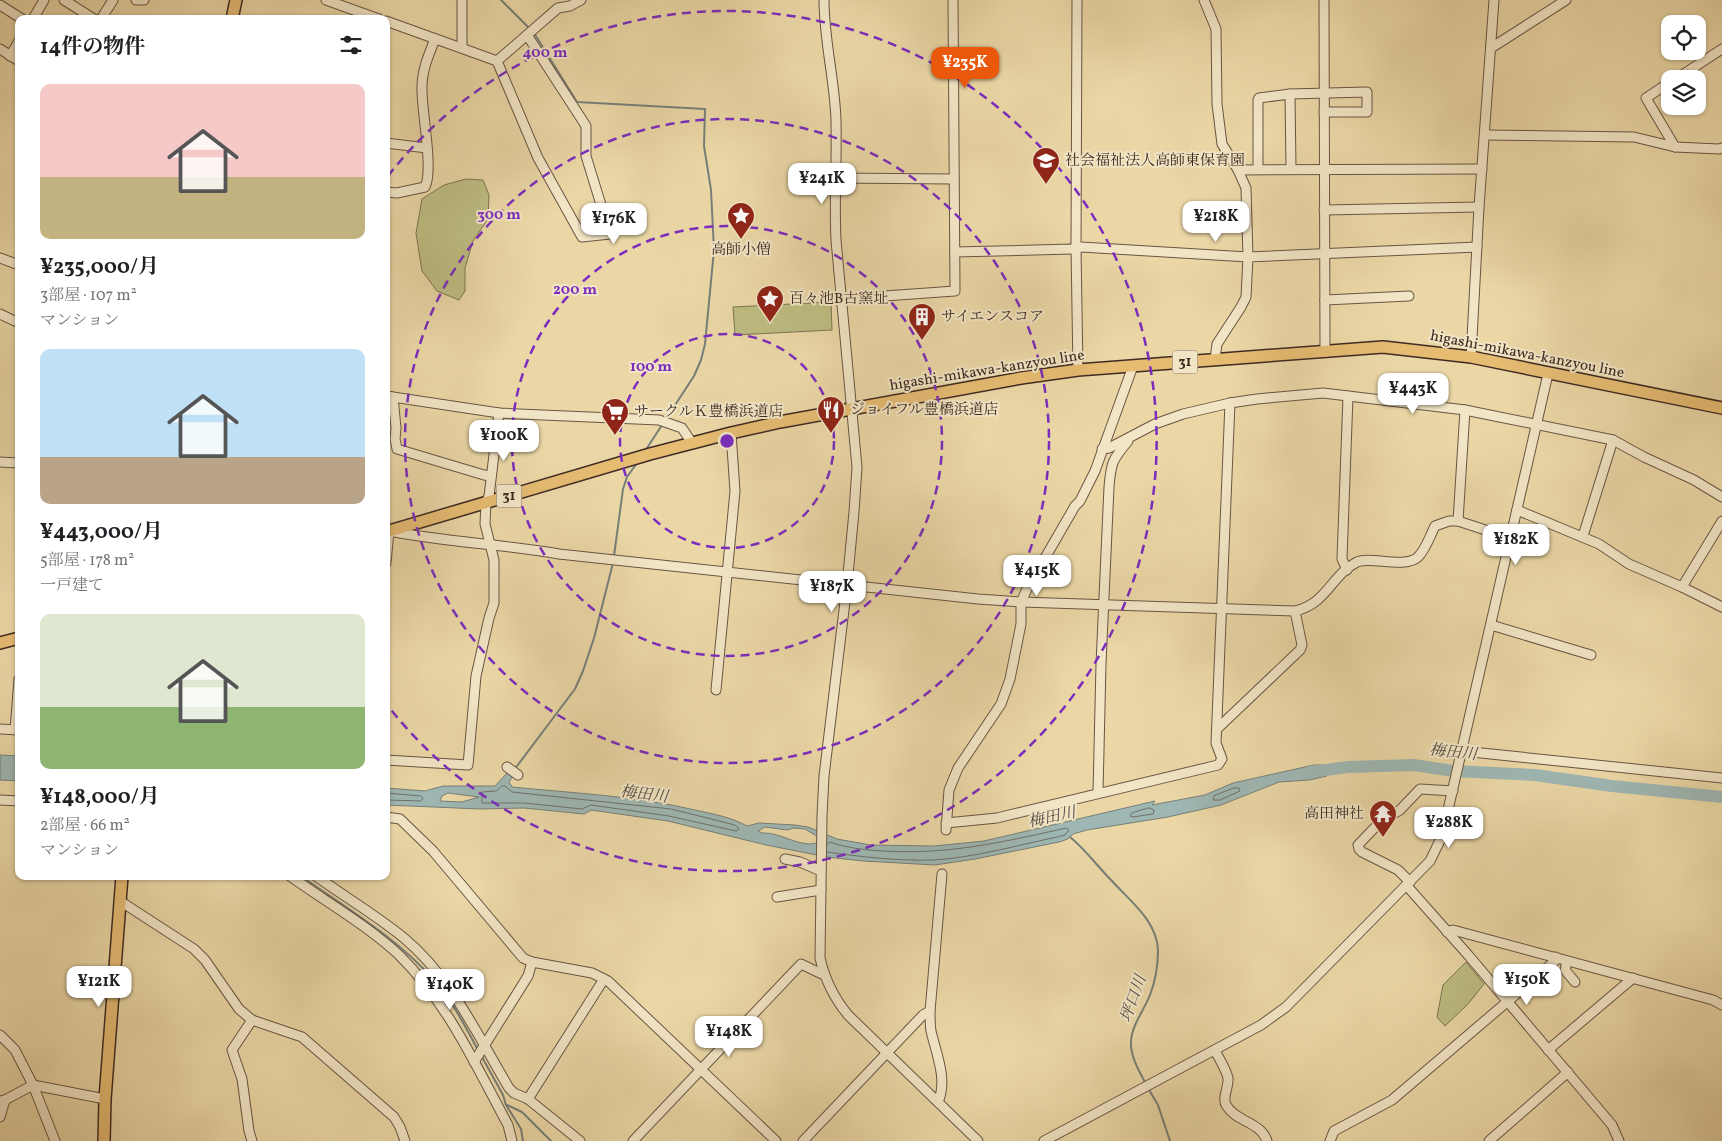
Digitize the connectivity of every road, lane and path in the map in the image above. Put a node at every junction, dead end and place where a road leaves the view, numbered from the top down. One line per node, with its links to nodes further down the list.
1 (44, 0): 19 (street)
2 (64, 0): 20 (street)
3 (113, 0): 21 (street)
4 (136, 0): 5 (street)
5 (144, 0)
6 (236, 0): 22 (main road)
7 (326, 0): 23 (street)
8 (462, 0): 28 (street)
9 (581, 0): 25 (street)
10 (824, 0): 50 (street)
11 (953, 0): 51 (street)
12 (1077, 0): 56 (street)
13 (1204, 0): 49 (street)
14 (1324, 0): 37 (street)
15 (1494, 0): 29 (street)
16 (1566, 0): 29 (street)
17 (0, 6): 18 (street)
18 (15, 15)
19 (35, 15)
20 (88, 15)
21 (104, 15)
22 (233, 15)
23 (368, 15)
24 (390, 22): 26 (street)
25 (530, 32): 34 (street); 34 (street)
26 (435, 39): 28 (street); 43 (street)
27 (15, 48): 32 (street)
28 (462, 48): 34 (street)
29 (1490, 48): 40 (street)
30 (1722, 49): 35 (street)
31 (0, 50): 32 (street)
32 (10, 56): 33 (street)
33 (15, 59)
34 (497, 61)
35 (1690, 70)
36 (1661, 88): 42 (street)
37 (1324, 93): 38 (street); 39 (street); 39 (street)
38 (1290, 94): 45 (street); 46 (street)
39 (1324, 112): 47 (street)
40 (1485, 135): 42 (street); 48 (street)
41 (390, 143): 43 (street)
42 (1675, 147): 44 (street)
43 (427, 148): 52 (street)
44 (1722, 148)
45 (1258, 169): 46 (street); 49 (street)
46 (1292, 169): 47 (street)
47 (1324, 169): 48 (street); 54 (street)
48 (1482, 169): 53 (street)
49 (1238, 170): 59 (street)
50 (834, 178): 51 (street); 63 (street)
51 (953, 178): 57 (street)
52 (390, 192)
53 (1479, 207): 54 (street); 55 (street)
54 (1324, 210): 58 (street)
55 (1477, 247): 58 (street); 68 (street)
56 (1076, 248): 57 (street); 59 (street); 71 (street)
57 (956, 252): 63 (street)
58 (1324, 254): 59 (street); 64 (street)
59 (1248, 257): 69 (street)
60 (0, 258): 61 (street)
61 (15, 264)
62 (1409, 296): 64 (street)
63 (842, 299): 77 (street)
64 (1325, 300): 67 (street)
65 (0, 314): 66 (street)
66 (15, 321)
67 (1325, 352): 68 (main road, higashi-mikawa-kanzyou line / 31); 69 (main road, higashi-mikawa-kanzyou line / 31)
68 (1471, 357): 72 (main road, higashi-mikawa-kanzyou line / 31)
69 (1215, 359): 70 (main road, higashi-mikawa-kanzyou line / 31)
70 (1133, 366): 71 (main road, higashi-mikawa-kanzyou line / 31); 85 (street)
71 (1078, 370): 77 (main road, higashi-mikawa-kanzyou line / 31)
72 (1548, 374): 76 (main road, higashi-mikawa-kanzyou line / 31); 80 (street)
73 (1348, 396): 75 (street); 78 (street); 99 (street)
74 (390, 397): 79 (street); 88 (street)
75 (1230, 403): 82 (street); 106 (street)
76 (1722, 408)
77 (851, 409): 81 (main road, higashi-mikawa-kanzyou line / 31); 101 (street)
78 (1466, 410): 80 (street); 92 (street)
79 (499, 413): 84 (street); 88 (street)
80 (1537, 424): 83 (street); 91 (street)
81 (731, 433): 84 (main road, higashi-mikawa-kanzyou line / 31); 100 (street)
82 (1131, 436): 85 (street); 104 (street)
83 (1613, 440): 89 (street); 96 (street)
84 (692, 443): 90 (main road, higashi-mikawa-kanzyou line / 31)
85 (1102, 449): 103 (street)
86 (0, 462): 87 (street)
87 (15, 463)
88 (491, 476): 90 (street)
89 (1722, 496)
90 (486, 503): 94 (main road, higashi-mikawa-kanzyou line / 31); 98 (street)
91 (1517, 510): 96 (street); 97 (street)
92 (1458, 521): 97 (street); 99 (street)
93 (1722, 522): 102 (street)
94 (390, 530)
95 (390, 532): 98 (street)
96 (1583, 536): 102 (street)
97 (1510, 538): 108 (street)
98 (490, 544): 100 (street); 117 (street)
99 (1346, 570): 107 (street)
100 (729, 572): 101 (street); 112 (street)
101 (847, 585): 103 (street); 127 (street)
102 (1682, 587): 105 (street)
103 (1021, 602): 104 (street); 122 (street)
104 (1104, 604): 106 (street); 122 (street)
105 (1722, 607)
106 (1223, 609): 107 (street); 114 (street)
107 (1294, 612): 114 (street)
108 (1491, 625): 111 (street); 116 (street)
109 (15, 639): 110 (main road)
110 (0, 643)
111 (1591, 655)
112 (716, 690)
113 (0, 729): 115 (street)
114 (1217, 729): 122 (street)
115 (15, 730)
116 (1462, 752): 120 (street); 121 (street)
117 (390, 760)
118 (507, 767): 119 (street)
119 (518, 775)
120 (1722, 778)
121 (1452, 791): 132 (street); 132 (street)
122 (1098, 793)
123 (0, 800): 124 (street)
124 (15, 801)
125 (390, 818): 139 (street)
126 (785, 859): 127 (street)
127 (821, 871): 133 (street)
128 (942, 874): 146 (street)
129 (122, 880): 135 (main road)
130 (296, 880): 153 (street)
131 (322, 880): 149 (street)
132 (1409, 884): 136 (street); 150 (street)
133 (821, 890): 134 (street); 140 (street)
134 (777, 897)
135 (120, 901): 147 (street); 157 (main road)
136 (1447, 932): 137 (street); 144 (street)
137 (1556, 958): 138 (street); 144 (street)
138 (1567, 961): 142 (street); 143 (street)
139 (532, 962): 141 (street); 149 (street)
140 (824, 975): 152 (street); 154 (street)
141 (604, 978): 154 (street); 158 (street)
142 (1633, 978): 145 (street); 151 (street)
143 (1575, 982)
144 (1507, 1001): 151 (street); 174 (street)
145 (1722, 1005)
146 (930, 1011): 152 (street); 160 (street)
147 (252, 1020): 164 (street); 165 (street)
148 (0, 1035): 156 (street)
149 (484, 1047): 153 (street); 158 (street)
150 (1215, 1050): 172 (street); 173 (street)
151 (1548, 1050): 155 (street)
152 (887, 1052): 160 (street); 170 (street)
153 (474, 1062): 166 (street)
154 (701, 1069): 168 (street); 169 (street)
155 (1568, 1072): 175 (street); 176 (street)
156 (33, 1085): 157 (street); 159 (street); 162 (street)
157 (105, 1099): 163 (main road)
158 (528, 1099): 167 (street)
159 (2, 1101): 161 (street)
160 (938, 1102): 171 (street)
161 (0, 1117)
162 (55, 1141)
163 (104, 1141)
164 (252, 1141)
165 (405, 1141)
166 (512, 1141)
167 (580, 1141)
168 (633, 1141)
169 (776, 1141)
170 (803, 1141)
171 (978, 1141)
172 (1044, 1141)
173 (1267, 1141)
174 (1330, 1141)
175 (1489, 1141)
176 (1619, 1141)

